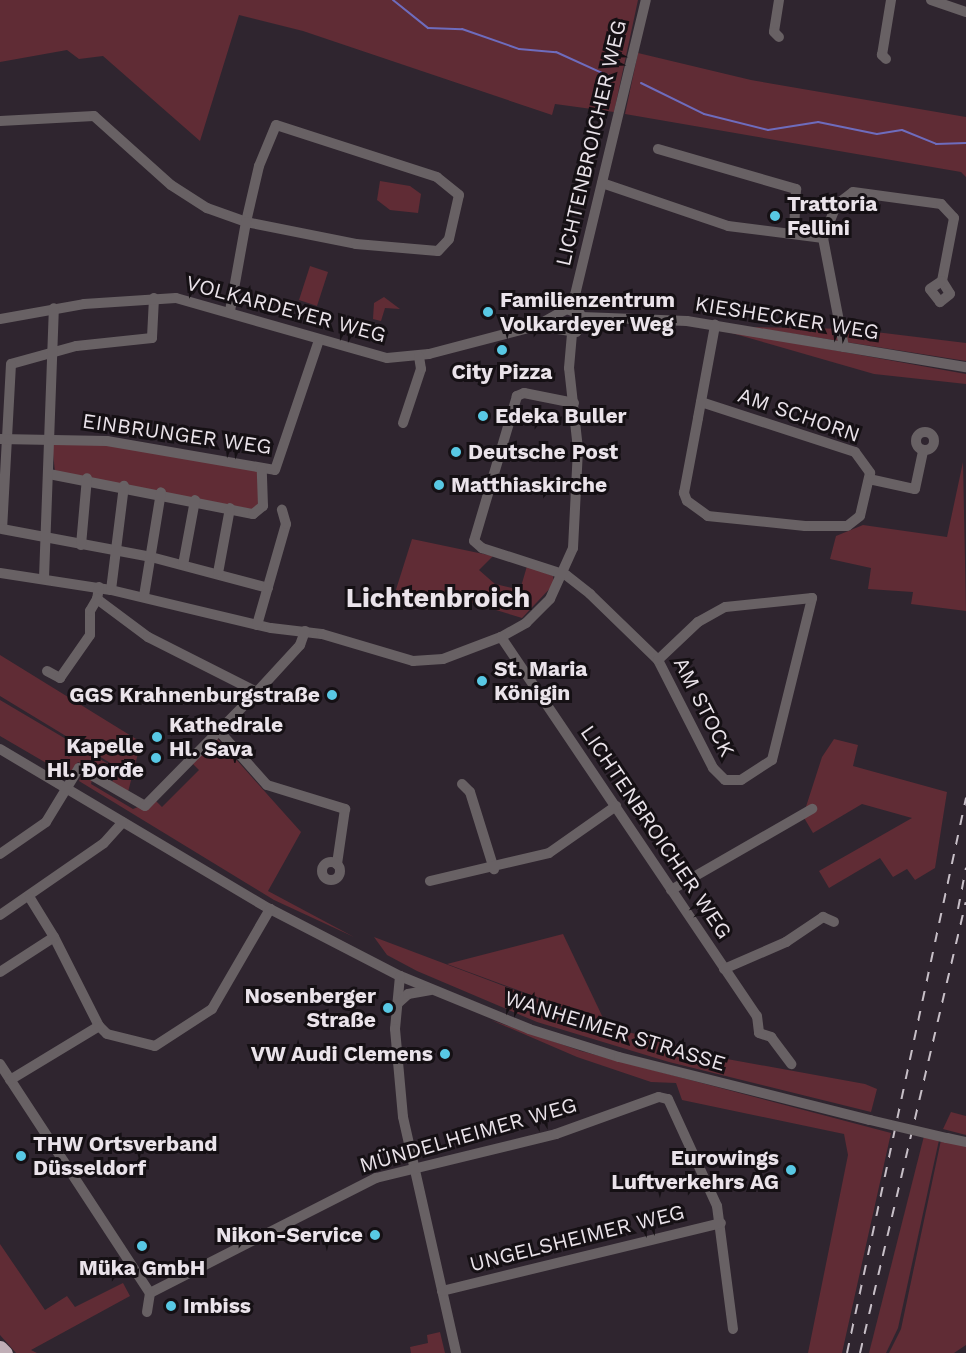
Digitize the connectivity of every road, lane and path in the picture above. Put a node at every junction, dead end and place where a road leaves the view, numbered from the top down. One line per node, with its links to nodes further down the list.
1 (646, 0): 10 (street, LICHTENBROICHER WEG)
2 (778, 0): 6 (street)
3 (891, 0): 7 (street)
4 (931, 0): 5 (street)
5 (966, 12)
6 (779, 37)
7 (886, 59)
8 (0, 121): 11 (street)
9 (658, 148): 12 (street)
10 (602, 183): 12 (street); 19 (street, LICHTENBROICHER WEG)
11 (246, 222): 11 (street); 17 (street)
12 (794, 231): 13 (street)
13 (823, 238): 14 (street); 25 (street)
14 (942, 281)
15 (154, 298): 16 (street, VOLKARDEYER WEG); 17 (street, VOLKARDEYER WEG); 26 (street)
16 (54, 308): 20 (street, VOLKARDEYER WEG); 26 (street)
17 (230, 312): 24 (street, VOLKARDEYER WEG)
18 (558, 316): 19 (street, VOLKARDEYER WEG); 22 (street, VOLKARDEYER WEG); 23 (street)
19 (577, 316): 21 (street, KIESHECKER WEG); 23 (street)
20 (0, 319)
21 (715, 325): 25 (street, KIESHECKER WEG); 29 (street)
22 (536, 326): 23 (street, VOLKARDEYER WEG); 27 (street, VOLKARDEYER WEG)
23 (565, 332): 30 (street)
24 (319, 340): 27 (street, VOLKARDEYER WEG); 35 (street, EINBRUNGER WEG)
25 (844, 347): 28 (street, KIESHECKER WEG)
26 (54, 350): 32 (street); 33 (street)
27 (419, 356): 31 (street)
28 (966, 367)
29 (700, 402): 38 (street, AM SCHORN); 38 (street)
30 (574, 403): 51 (street); 51 (street)
31 (402, 423)
32 (3, 439): 33 (street, EINBRUNGER WEG); 44 (street)
33 (50, 439): 35 (street, EINBRUNGER WEG); 36 (street)
34 (923, 450): 38 (street)
35 (262, 469): 42 (street)
36 (49, 474): 37 (street); 44 (street)
37 (87, 478): 39 (street); 45 (street)
38 (869, 480)
39 (124, 486): 40 (street); 46 (street)
40 (161, 492): 41 (street); 47 (street)
41 (195, 500): 42 (street); 48 (street)
42 (230, 508): 50 (street)
43 (282, 510): 54 (street)
44 (46, 539): 45 (street); 52 (street)
45 (81, 545): 46 (street)
46 (116, 550): 47 (street); 55 (street)
47 (151, 557): 48 (street); 56 (street)
48 (183, 565): 50 (street)
49 (0, 573): 52 (street)
50 (218, 573): 54 (street)
51 (566, 575): 60 (street); 61 (street, AM STOCK)
52 (44, 578): 53 (street)
53 (99, 587): 55 (street); 57 (street)
54 (268, 588): 58 (street)
55 (111, 590): 56 (street)
56 (144, 596): 58 (street)
57 (97, 599): 62 (street); 63 (street)
58 (257, 625): 59 (street)
59 (304, 631): 60 (street); 63 (street)
60 (501, 637): 68 (street, LICHTENBROICHER WEG)
61 (658, 660): 61 (street, AM STOCK)
62 (47, 671)
63 (257, 692): 64 (street)
64 (219, 731): 67 (street); 72 (street)
65 (0, 749): 67 (street, WANHEIMER STRASSE)
66 (462, 784): 73 (street)
67 (65, 788): 70 (street, WANHEIMER STRASSE); 71 (street)
68 (616, 806): 73 (street); 75 (street, LICHTENBROICHER WEG)
69 (812, 809): 75 (street)
70 (123, 822): 76 (street); 77 (street, WANHEIMER STRASSE)
71 (0, 854)
72 (337, 864)
73 (494, 869): 74 (street)
74 (430, 881)
75 (671, 890): 81 (street, LICHTENBROICHER WEG)
76 (30, 898): 78 (street); 80 (street)
77 (270, 909): 83 (street, WANHEIMER STRASSE); 86 (street)
78 (0, 915)
79 (834, 922): 81 (street, LICHTENBROICHER WEG)
80 (54, 937): 82 (street); 86 (street)
81 (724, 969): 88 (street, LICHTENBROICHER WEG)
82 (0, 972)
83 (400, 976): 84 (street, WANHEIMER STRASSE); 85 (street)
84 (434, 990): 85 (street); 90 (street, WANHEIMER STRASSE, bridge)
85 (397, 1004): 91 (street)
86 (99, 1026): 89 (street)
87 (0, 1064): 89 (street)
88 (791, 1064)
89 (10, 1080): 94 (street)
90 (966, 1142)
91 (412, 1167): 92 (street, MÜNDELHEIMER WEG); 93 (street); 94 (street, MÜNDELHEIMER WEG)
92 (721, 1223): 93 (street, UNGELSHEIMER WEG); 96 (street)
93 (442, 1291): 99 (street)
94 (150, 1293): 95 (street)
95 (147, 1312)
96 (733, 1329)
97 (0, 1348): 98 (highway)
98 (5, 1353)
99 (456, 1353)

